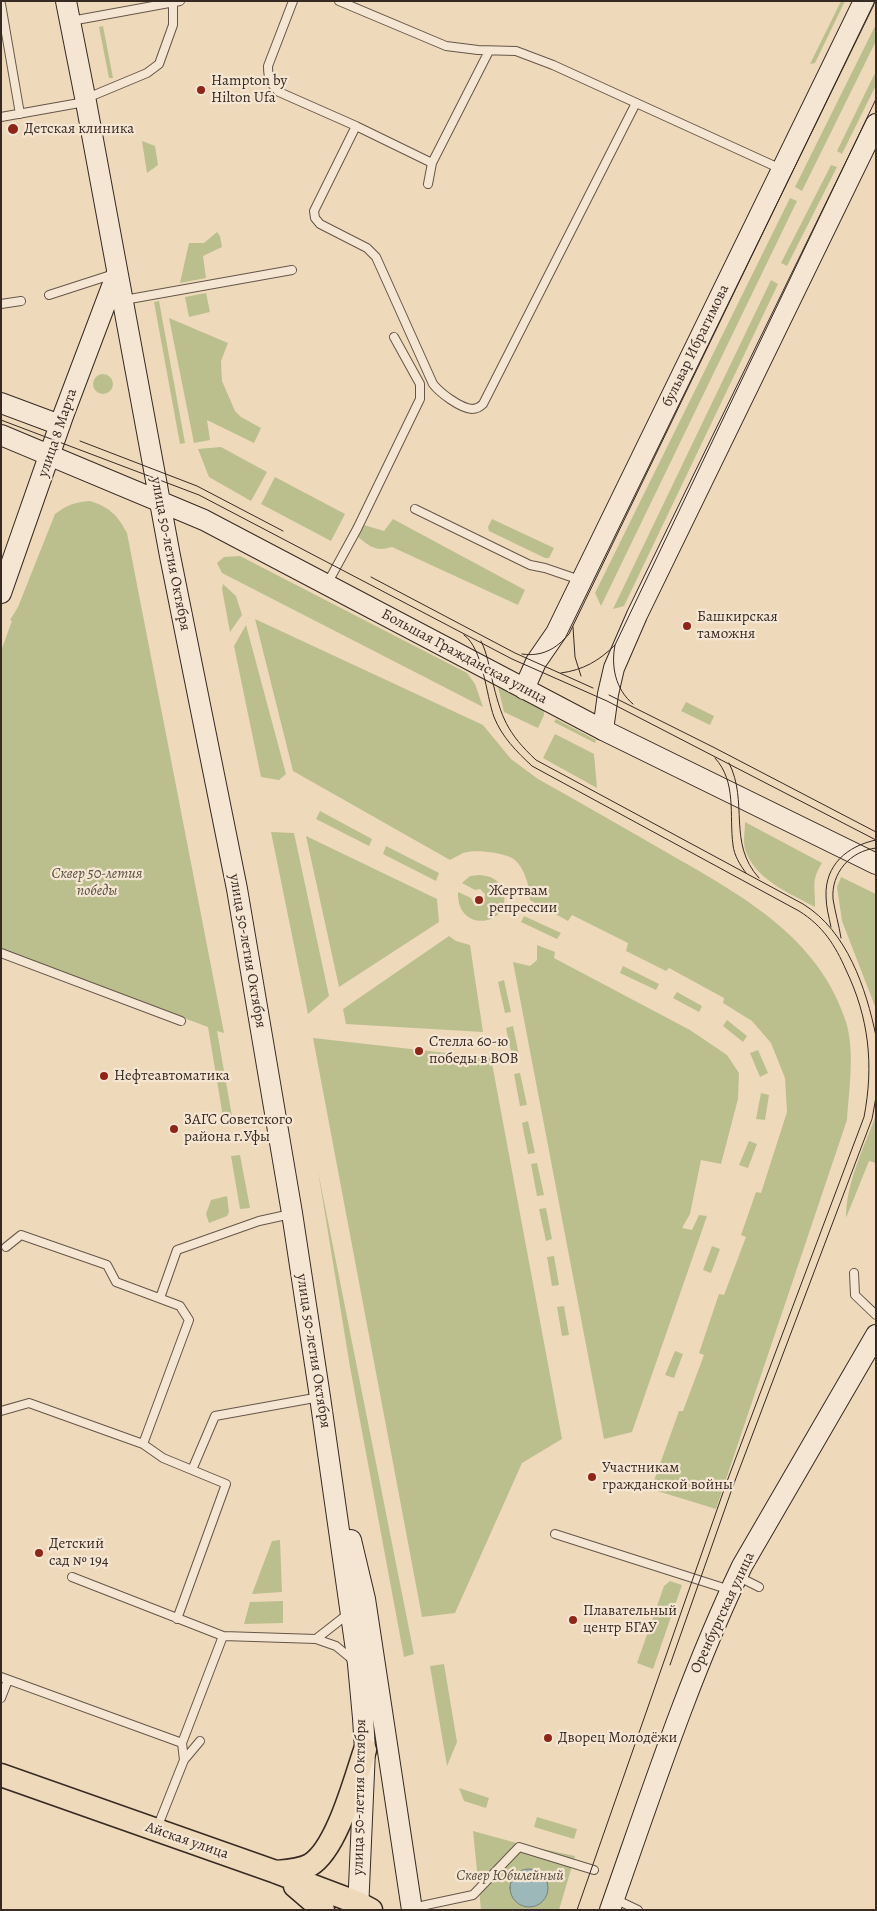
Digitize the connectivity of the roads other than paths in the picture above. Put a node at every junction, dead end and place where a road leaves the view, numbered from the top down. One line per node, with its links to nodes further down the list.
1 (66, 1): 7 (main road, улица 50-летия Октября)
2 (293, 1): 14 (lane)
3 (339, 1): 8 (lane)
4 (864, 1): 16 (main road, бульвар Ибрагимова)
5 (176, 2): 7 (lane); 9 (lane)
6 (1, 4): 11 (lane)
7 (70, 22): 9 (main road, улица 50-летия Октября)
8 (489, 51): 10 (lane); 15 (lane)
9 (86, 100): 11 (lane); 19 (main road, улица 50-летия Октября)
10 (636, 103): 14 (lane); 16 (lane)
11 (20, 114): 12 (lane)
12 (1, 117)
13 (876, 124): 35 (main road)
14 (356, 126): 15 (lane)
15 (432, 163): 17 (lane)
16 (782, 170): 31 (main road, бульвар Ибрагимова)
17 (428, 184)
18 (292, 270): 21 (lane)
19 (117, 273): 20 (lane); 21 (main road, улица 50-летия Октября); 26 (main road, улица 8 Марта)
20 (49, 295)
21 (122, 300): 29 (main road, улица 50-летия Октября)
22 (21, 301): 23 (lane)
23 (1, 304)
24 (394, 337): 32 (lane)
25 (1, 403): 26 (main road)
26 (60, 425): 28 (main road, улица 8 Марта)
27 (5, 437): 28 (main road, Большая Гражданская улица)
28 (50, 455): 29 (main road, Большая Гражданская улица); 33 (main road, улица 8 Марта)
29 (160, 502): 32 (main road, Большая Гражданская улица); 39 (main road, улица 50-летия Октября)
30 (415, 509): 31 (lane)
31 (582, 580): 34 (main road, бульвар Ибрагимова)
32 (327, 585): 34 (main road, Большая Гражданская улица)
33 (1, 593)
34 (524, 689): 35 (main road, Большая Гражданская улица)
35 (603, 730): 36 (main road, Большая Гражданская улица)
36 (876, 864)
37 (1, 953): 38 (lane)
38 (181, 1021)
39 (292, 1213): 42 (lane); 45 (main road, улица 50-летия Октября)
40 (6, 1246): 42 (lane)
41 (854, 1273): 43 (lane)
42 (160, 1298): 48 (lane)
43 (876, 1315)
44 (876, 1335): 52 (main road, Оренбургская улица)
45 (320, 1397): 47 (main road, улица 50-летия Октября); 49 (lane)
46 (1, 1411): 48 (lane)
47 (326, 1431): 54 (main road, улица 50-летия Октября); 71 (main road)
48 (143, 1444): 49 (lane)
49 (192, 1470): 55 (lane)
50 (555, 1534): 52 (lane)
51 (72, 1577): 55 (lane)
52 (734, 1583): 53 (lane); 69 (main road, Оренбургская улица)
53 (759, 1587)
54 (349, 1613): 57 (lane); 58 (main road, улица 50-летия Октября)
55 (177, 1619): 56 (lane)
56 (223, 1636): 57 (lane); 62 (lane)
57 (316, 1640): 58 (lane)
58 (358, 1664): 63 (main road, улица 50-летия Октября)
59 (5, 1679): 60 (lane); 62 (lane)
60 (1, 1698)
61 (200, 1741): 64 (lane)
62 (182, 1744): 64 (lane)
63 (365, 1750): 68 (main road); 70 (main road, улица 50-летия Октября)
64 (184, 1760): 66 (lane)
65 (1, 1775): 66 (main road, Айская улица)
66 (157, 1830): 68 (main road, Айская улица)
67 (594, 1870): 71 (lane)
68 (276, 1872): 70 (main road, Айская улица); 72 (main road)
69 (612, 1904): 73 (lane)
70 (362, 1908)
71 (412, 1909)
72 (323, 1910)
73 (638, 1910)

